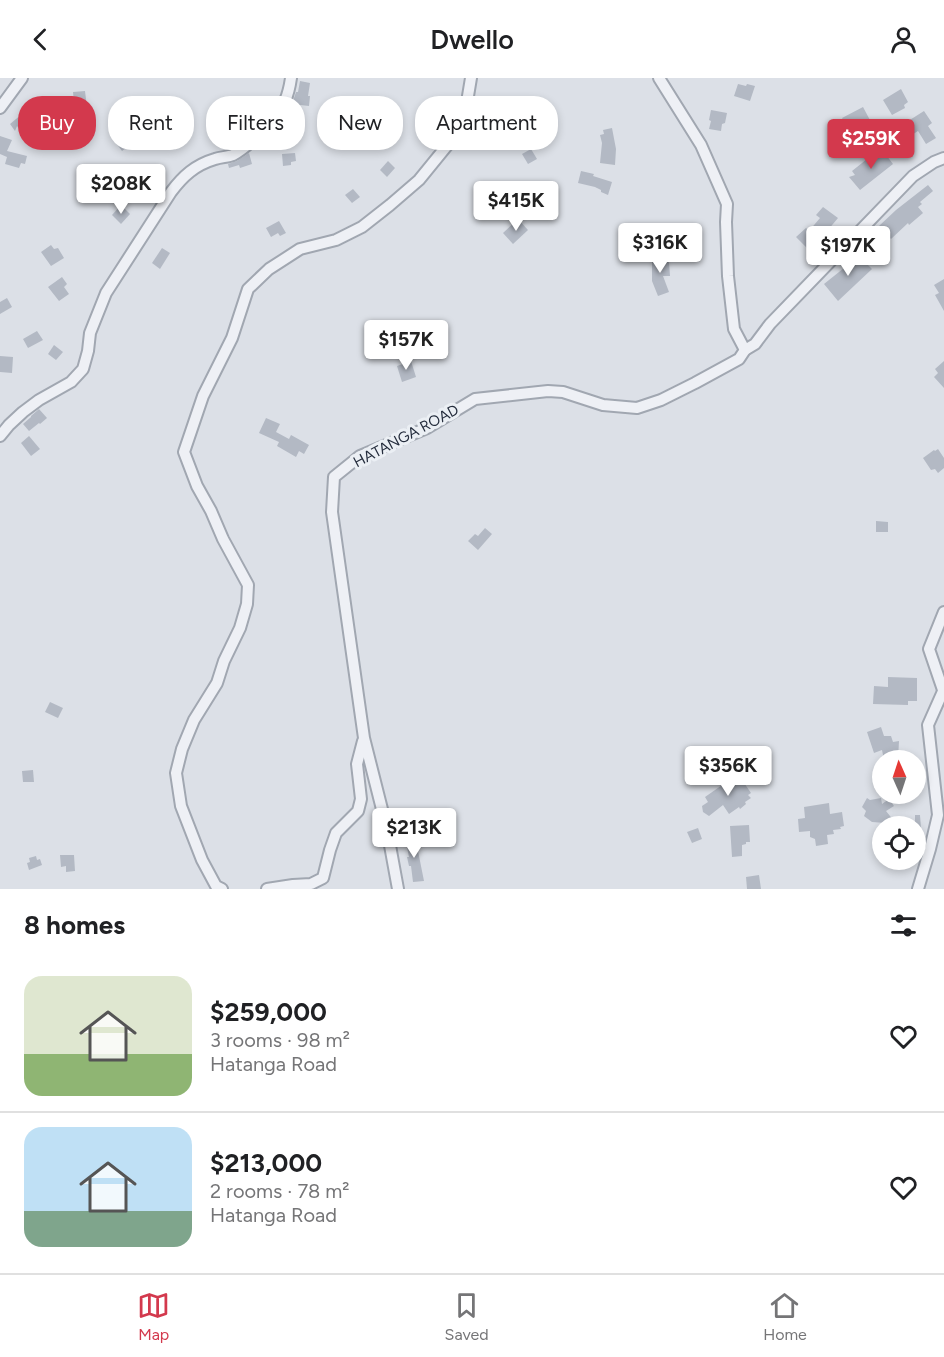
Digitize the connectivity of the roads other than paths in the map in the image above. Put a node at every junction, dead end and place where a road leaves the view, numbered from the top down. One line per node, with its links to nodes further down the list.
1 (22, 78): 5 (street)
2 (291, 78): 8 (street)
3 (471, 78): 12 (street)
4 (659, 78): 7 (street)
5 (0, 108)
6 (944, 158): 7 (street, HATANGA ROAD)
7 (745, 350): 11 (street, HATANGA ROAD)
8 (0, 436)
9 (944, 612): 10 (street)
10 (943, 690): 15 (street)
11 (364, 738): 13 (street); 14 (street, HATANGA ROAD)
12 (222, 889)
13 (267, 889)
14 (398, 889)
15 (918, 889)

